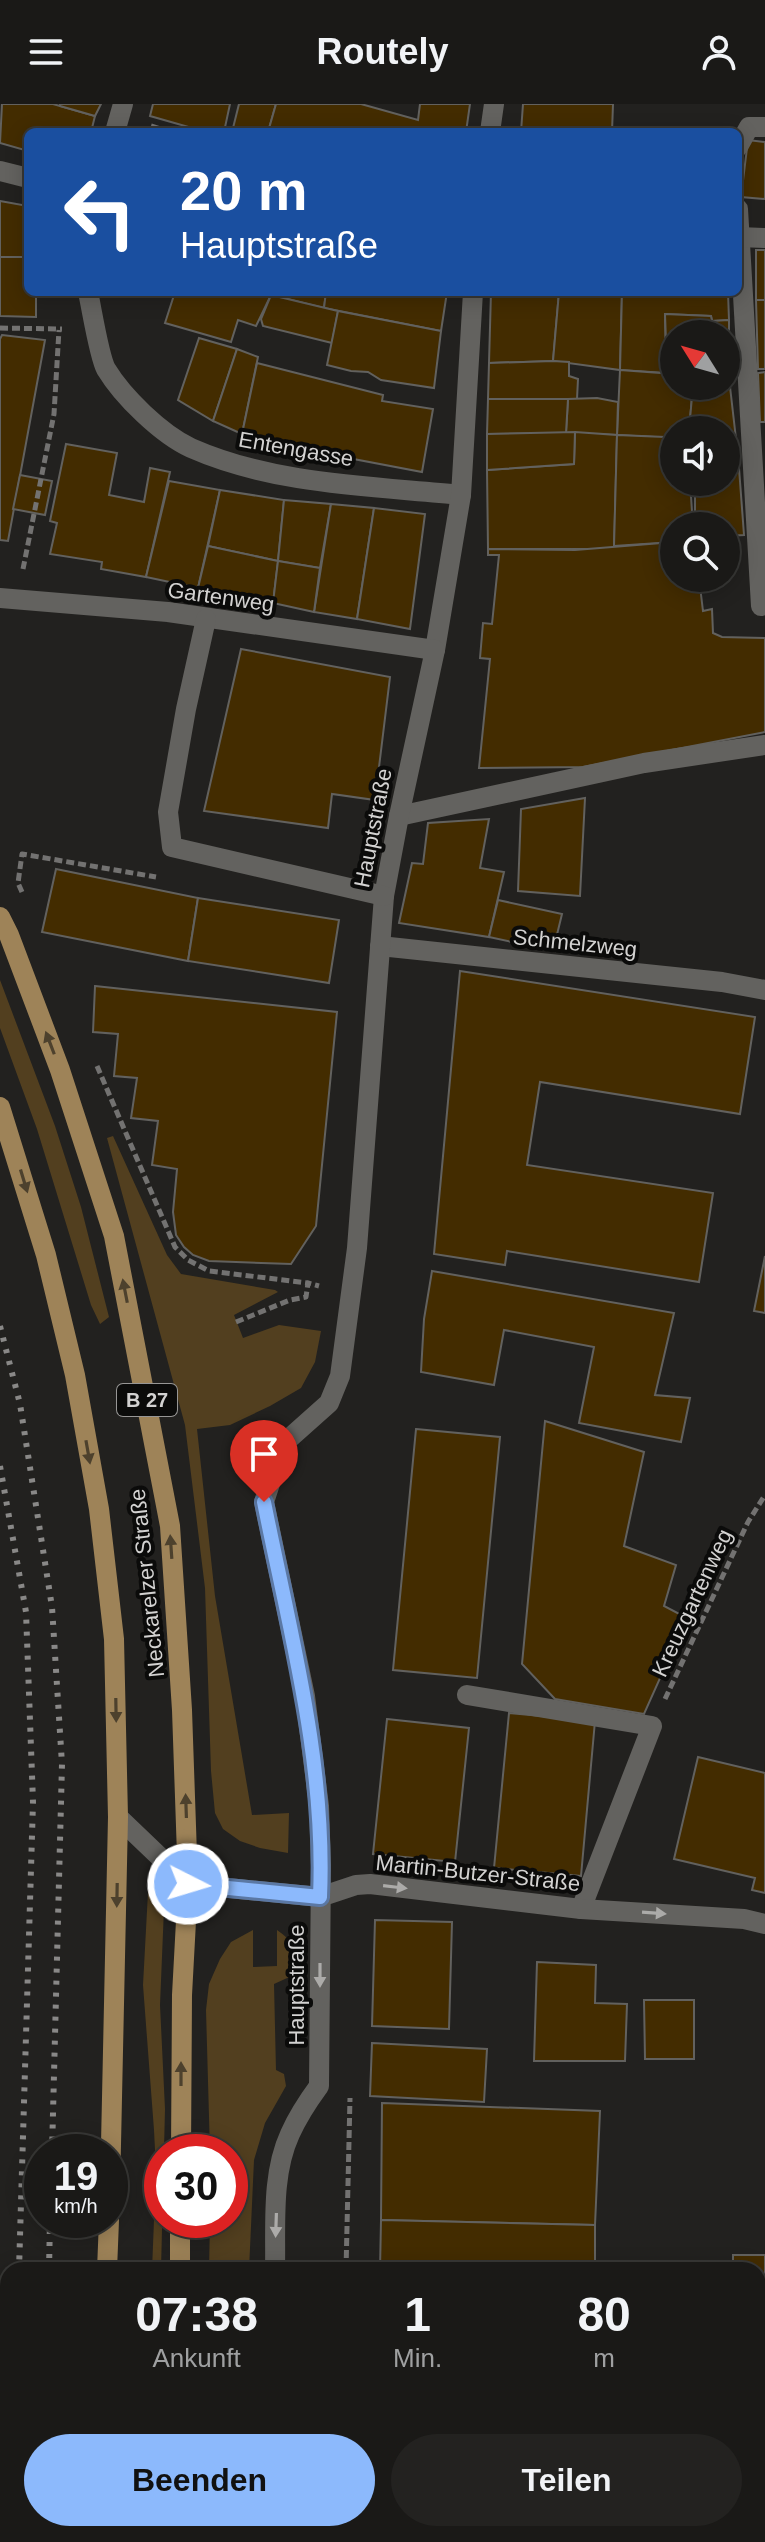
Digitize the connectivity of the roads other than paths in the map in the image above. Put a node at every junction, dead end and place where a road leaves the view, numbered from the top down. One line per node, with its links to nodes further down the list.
1 (123, 104): 4 (street)
2 (494, 104): 5 (street)
3 (765, 127): 6 (street)
4 (116, 128)
5 (491, 128)
6 (742, 140)
7 (0, 171): 8 (street)
8 (24, 177)
9 (742, 237): 10 (street)
10 (765, 238)
11 (89, 296): 14 (street, Entengasse)
12 (473, 296): 14 (street, Hauptstraße)
13 (741, 296): 16 (street)
14 (461, 495): 18 (street, Hauptstraße)
15 (8, 598): 17 (street, Gartenweg)
16 (765, 605)
17 (206, 619): 18 (street, Gartenweg); 21 (street)
18 (435, 650): 20 (street, Hauptstraße)
19 (765, 745): 20 (street)
20 (399, 816): 21 (street, Hauptstraße)
21 (384, 896): 23 (street, Hauptstraße)
22 (4, 926): 28 (main road, Neckarelzer Straße / B 27, one-way to 22)
23 (380, 946): 24 (street, Schmelzweg); 29 (street, Hauptstraße)
24 (765, 990)
25 (0, 1107): 27 (main road, one-way to 27)
26 (467, 1695): 30 (street)
27 (118, 1817): 28 (street); 32 (main road, one-way to 32)
28 (188, 1884): 29 (street, Martin-Butzer-Straße); 33 (main road, Neckarelzer Straße / B 27, one-way to 28)
29 (320, 1897): 30 (street, Martin-Butzer-Straße, one-way to 30); 38 (street, Hauptstraße, one-way to 38)
30 (581, 1909): 31 (street, Martin-Butzer-Straße, one-way to 31)
31 (765, 1924)
32 (112, 2134)
33 (181, 2134)
34 (108, 2238): 36 (main road)
35 (180, 2238): 37 (main road)
36 (107, 2262)
37 (180, 2262)
38 (275, 2262)

